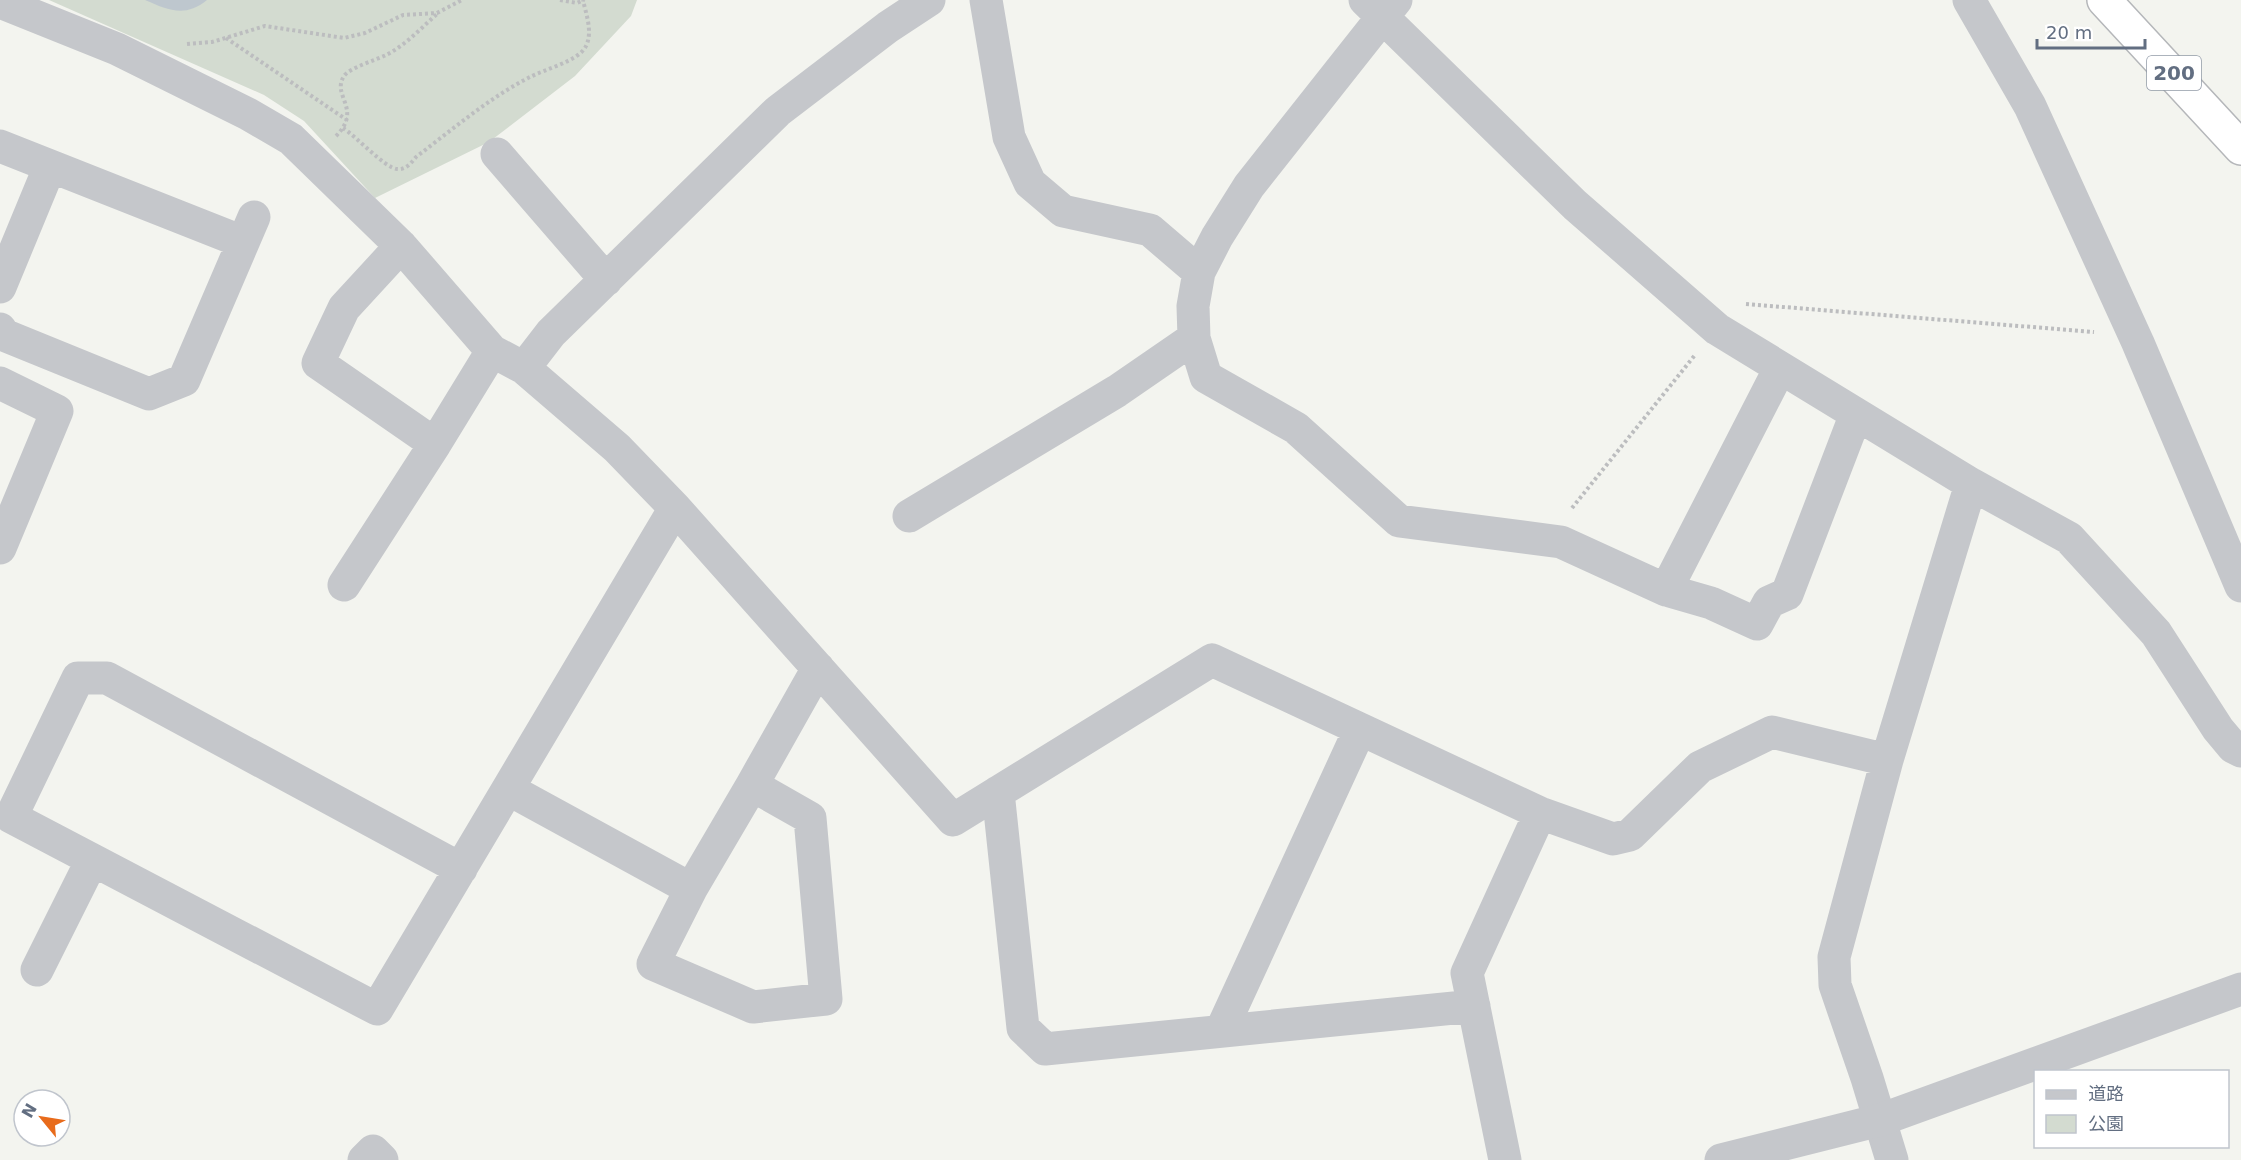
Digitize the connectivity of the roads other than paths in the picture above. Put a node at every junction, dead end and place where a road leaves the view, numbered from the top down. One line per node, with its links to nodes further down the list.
1 (929, 0): 13 (street)
2 (986, 0): 12 (street)
3 (1969, 0): 28 (street)
4 (2104, 0): 8 (highway, 200)
5 (0, 2): 11 (street)
6 (1381, 6): 12 (street); 19 (street)
7 (0, 146): 10 (street)
8 (2241, 148)
9 (497, 154): 13 (street)
10 (50, 166): 14 (street); 15 (street)
11 (401, 246): 17 (street); 22 (street)
12 (1199, 272): 16 (street)
13 (606, 280): 18 (street)
14 (0, 287)
15 (0, 329)
16 (1194, 338): 25 (street); 29 (street)
17 (492, 351): 18 (street); 22 (street)
18 (524, 368): 24 (street)
19 (1780, 368): 21 (street); 29 (street)
20 (0, 383): 26 (street)
21 (1856, 414): 23 (street); 29 (street)
22 (435, 444): 27 (street)
23 (1971, 484): 32 (street); 33 (street)
24 (675, 508): 30 (street); 35 (street)
25 (909, 516)
26 (0, 548)
27 (344, 585)
28 (2241, 586)
29 (1666, 590)
30 (818, 668): 34 (street); 36 (street)
31 (1360, 729): 36 (street); 37 (street); 44 (street)
32 (2241, 751)
33 (1887, 760): 37 (street); 45 (street)
34 (752, 785): 40 (street); 40 (street)
35 (508, 789): 39 (street); 40 (street)
36 (998, 792): 44 (street)
37 (1540, 813): 43 (street)
38 (92, 860): 39 (street); 39 (street); 41 (street)
39 (461, 869)
40 (691, 889)
41 (37, 970)
42 (2241, 989): 45 (street)
43 (1474, 1006): 44 (street); 48 (street)
44 (1221, 1031)
45 (1880, 1120): 49 (street); 50 (street)
46 (364, 1160): 47 (street)
47 (382, 1160)
48 (1505, 1160)
49 (1721, 1160)
50 (1892, 1160)

